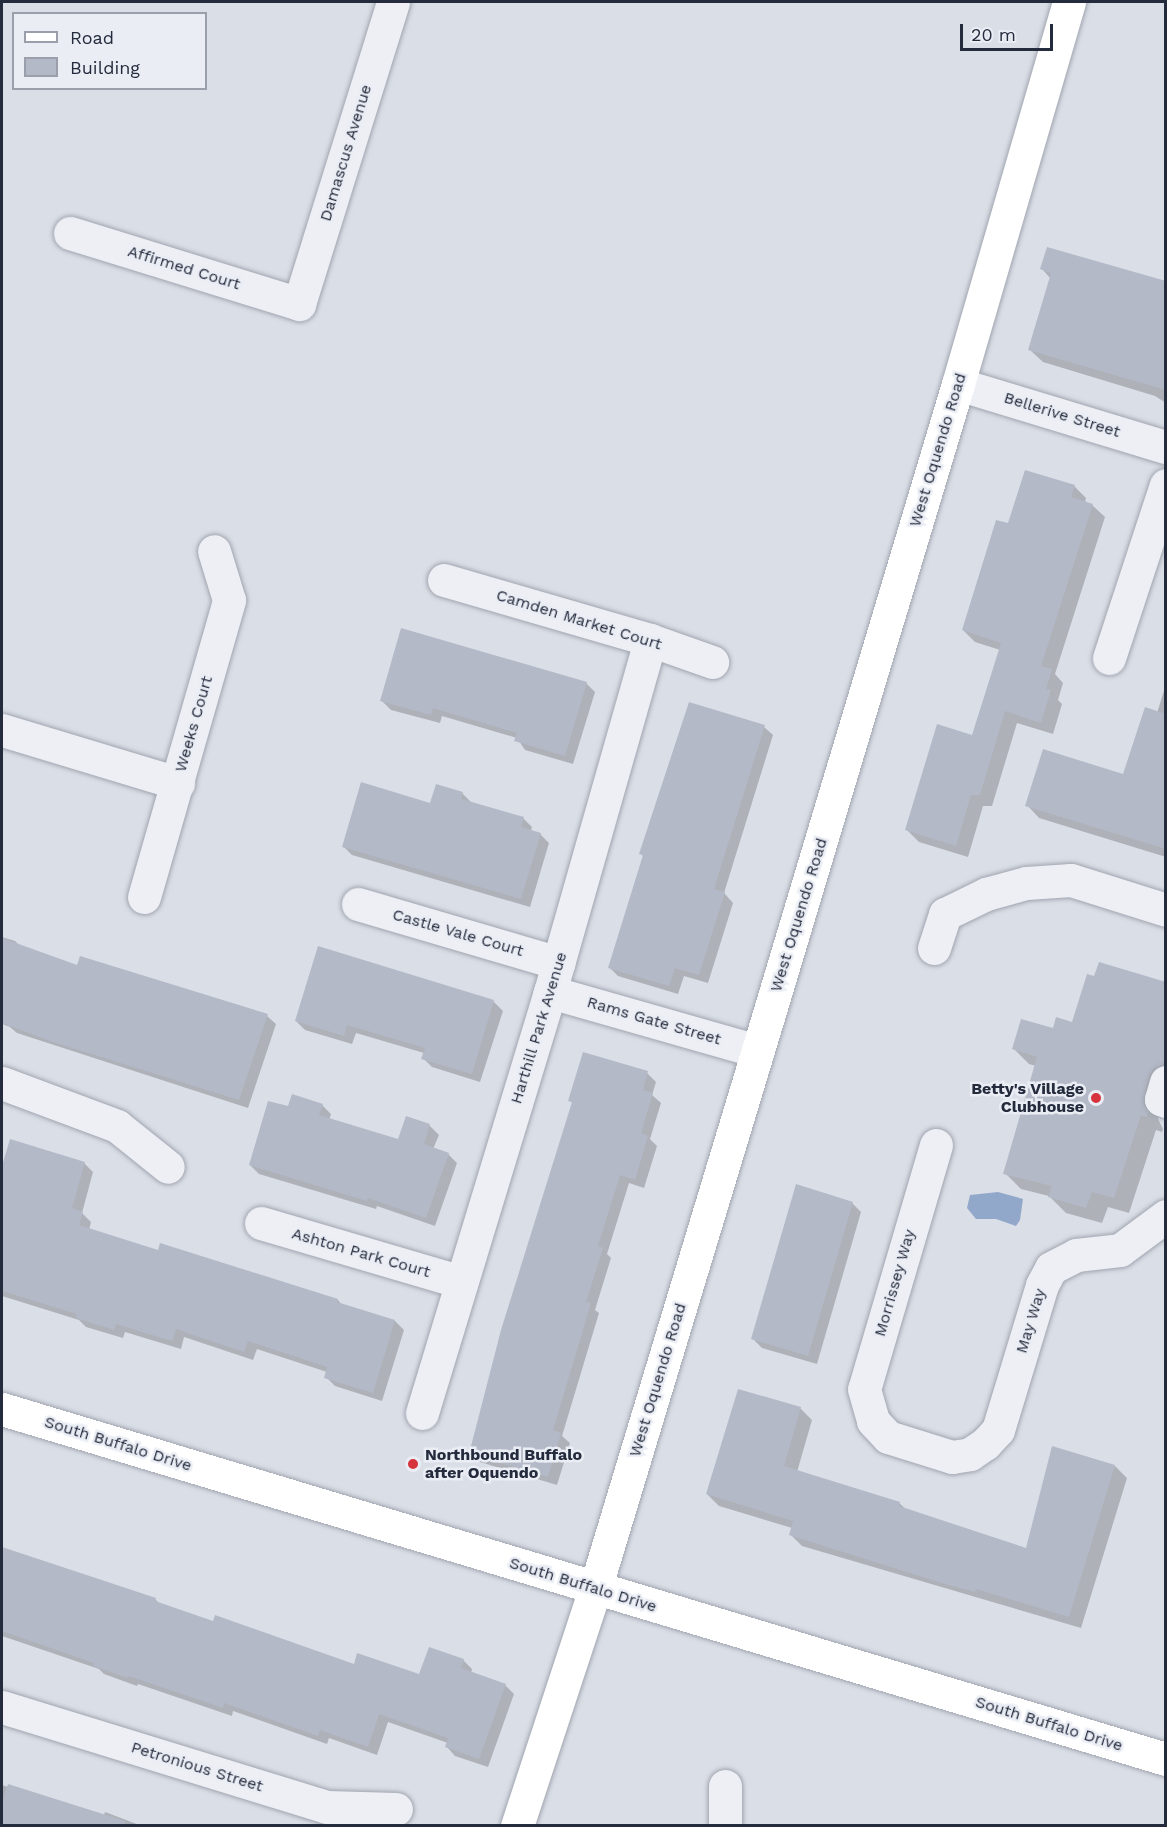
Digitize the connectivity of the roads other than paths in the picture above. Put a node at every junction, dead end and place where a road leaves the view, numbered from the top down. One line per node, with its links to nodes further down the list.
1 (393, 2): 4 (street, Damascus Avenue)
2 (1069, 2): 5 (street, West Oquendo Road)
3 (70, 233): 4 (street, Affirmed Court)
4 (299, 304)
5 (958, 384): 6 (street, Bellerive Street); 20 (street, West Oquendo Road)
6 (1166, 447)
7 (1166, 485): 11 (street)
8 (214, 551): 14 (street, Weeks Court)
9 (444, 580): 10 (street, Camden Market Court)
10 (650, 640): 12 (street, Camden Market Court); 19 (street, Harthill Park Avenue)
11 (1109, 658)
12 (712, 662)
13 (2, 730): 14 (street)
14 (178, 783): 15 (street, Weeks Court)
15 (144, 897)
16 (358, 904): 19 (street, Castle Vale Court)
17 (1166, 910): 18 (street)
18 (934, 948)
19 (554, 977): 20 (street, Rams Gate Street); 28 (street, Harthill Park Avenue)
20 (757, 1051): 32 (street, West Oquendo Road)
21 (1166, 1082): 23 (street)
22 (2, 1083): 25 (street)
23 (1166, 1101)
24 (936, 1145): 31 (street, Morrissey Way)
25 (168, 1167)
26 (1166, 1216): 31 (street, May Way)
27 (261, 1223): 28 (street, Ashton Park Court)
28 (462, 1282): 30 (street, Harthill Park Avenue)
29 (2, 1409): 32 (street, South Buffalo Drive)
30 (422, 1413)
31 (970, 1454)
32 (595, 1589): 34 (street, South Buffalo Drive); 37 (street, West Oquendo Road)
33 (2, 1707): 36 (street, Petronious Street)
34 (1166, 1759)
35 (725, 1786): 38 (street)
36 (396, 1809)
37 (517, 1826)
38 (725, 1826)

